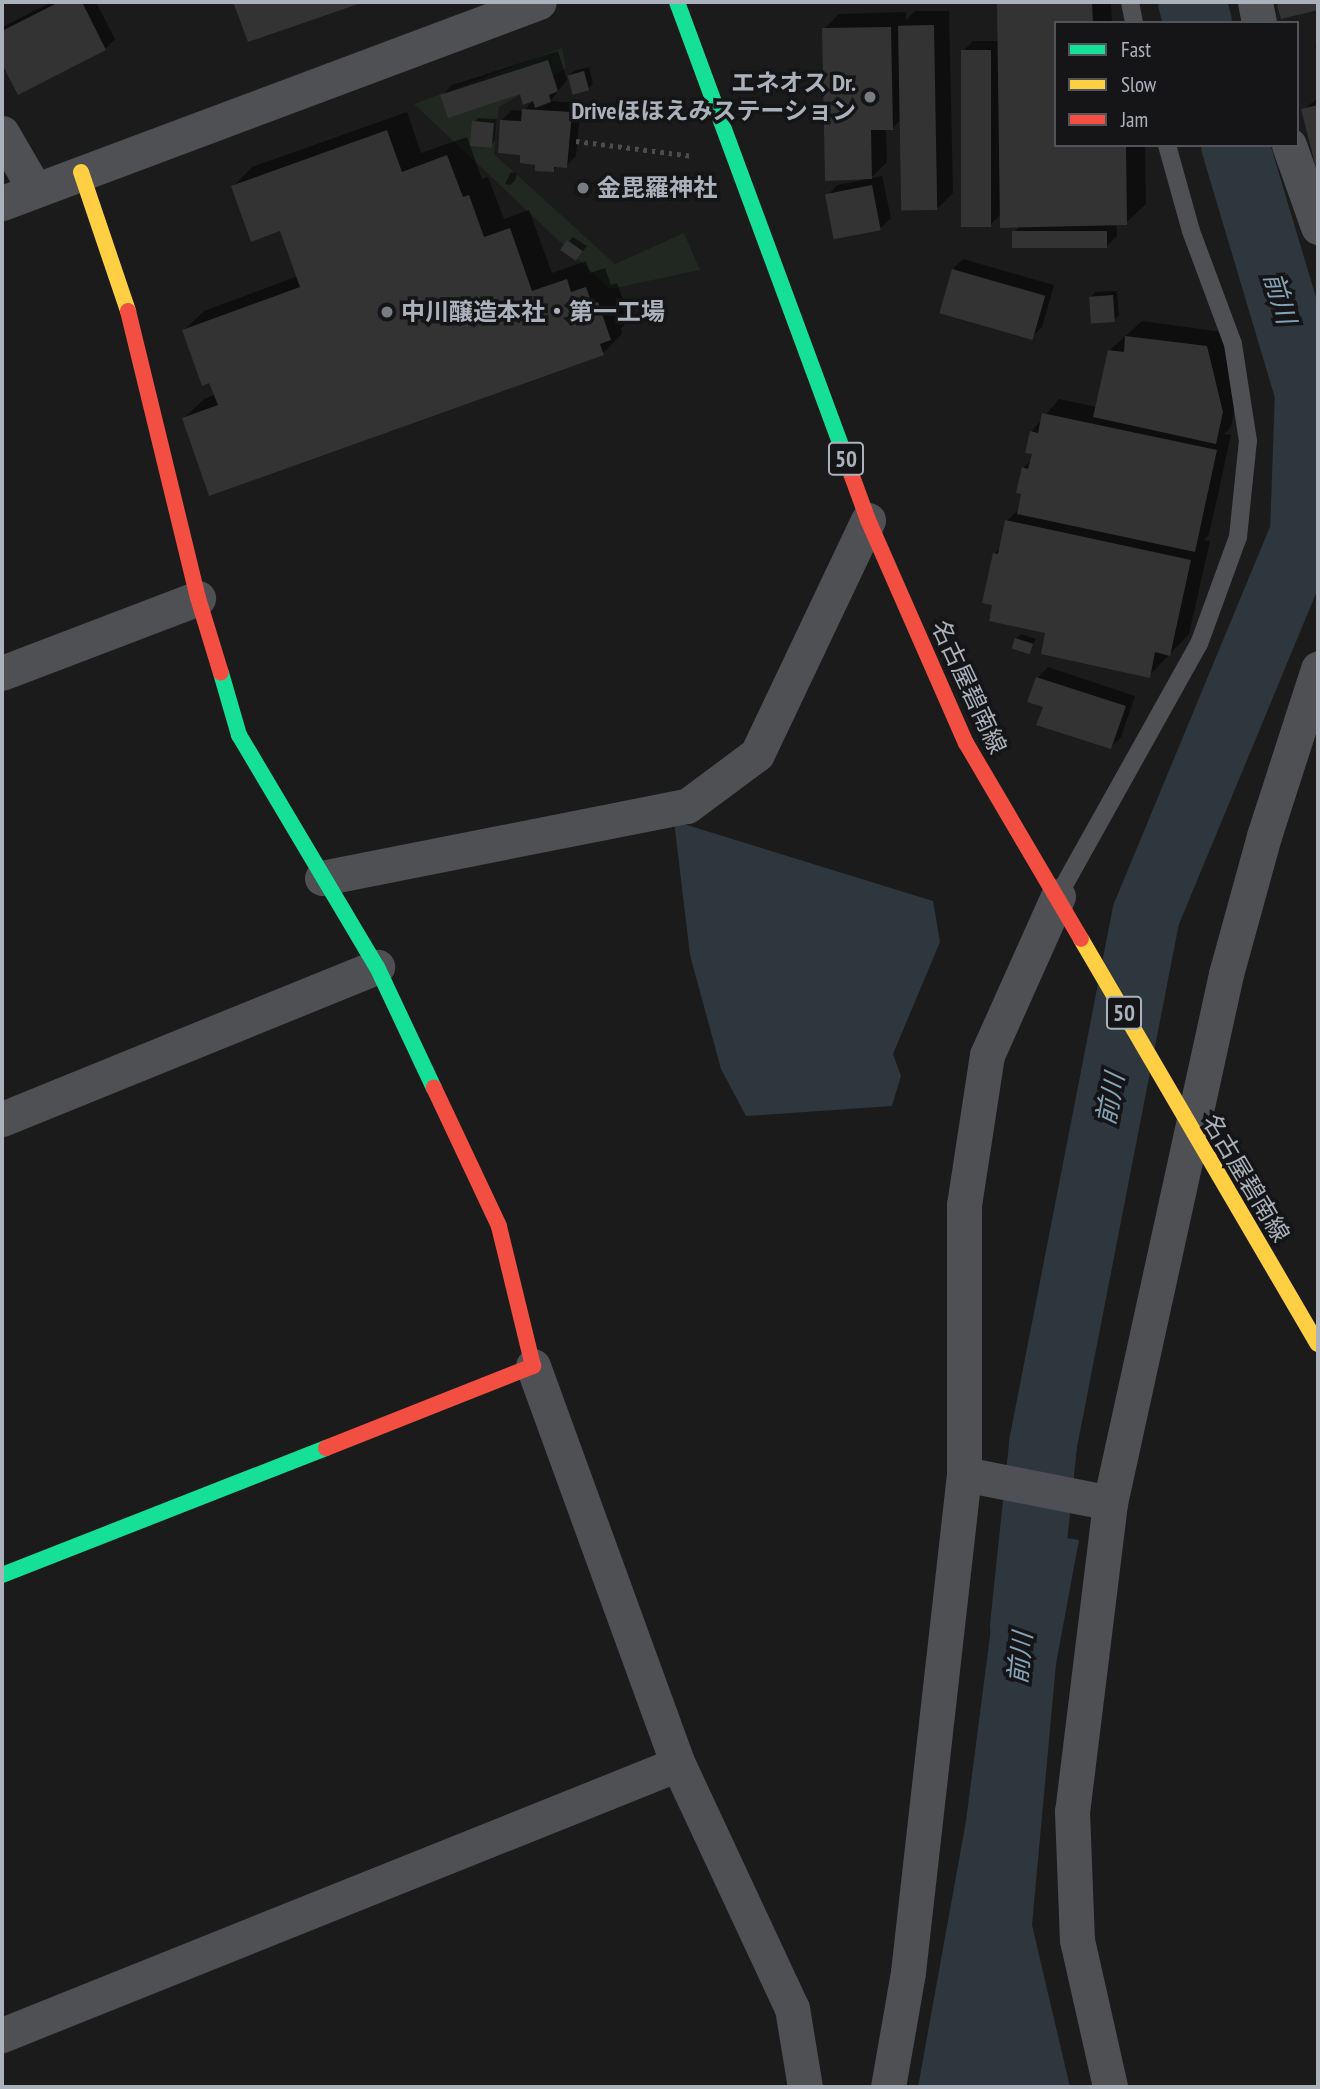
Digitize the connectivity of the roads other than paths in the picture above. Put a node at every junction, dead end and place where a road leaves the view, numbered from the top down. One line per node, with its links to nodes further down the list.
1 (539, 2): 10 (street)
2 (677, 2): 14 (street, 名古屋碧南線 / 50)
3 (1130, 2): 5 (lane)
4 (1255, 2): 6 (street)
5 (1134, 21)
6 (1259, 21)
7 (2, 133): 11 (street)
8 (1168, 147): 19 (lane)
9 (1290, 147): 13 (street)
10 (80, 172): 11 (street); 15 (street)
11 (35, 190): 12 (street)
12 (2, 203)
13 (1318, 227)
14 (868, 520): 18 (street); 19 (street, 名古屋碧南線 / 50)
15 (198, 598): 17 (street); 18 (street)
16 (1318, 669): 22 (street)
17 (2, 673)
18 (321, 878): 20 (street)
19 (1058, 896): 22 (street, 名古屋碧南線 / 50); 25 (street)
20 (377, 967): 21 (street); 24 (street)
21 (2, 1119)
22 (1191, 1130): 23 (street, 名古屋碧南線 / 50); 26 (street)
23 (1318, 1344)
24 (533, 1366): 27 (street); 28 (street)
25 (966, 1474): 26 (street); 31 (street)
26 (1108, 1502): 32 (street)
27 (2, 1575)
28 (678, 1764): 29 (street); 30 (street)
29 (2, 2035)
30 (805, 2087)
31 (888, 2087)
32 (1110, 2087)

